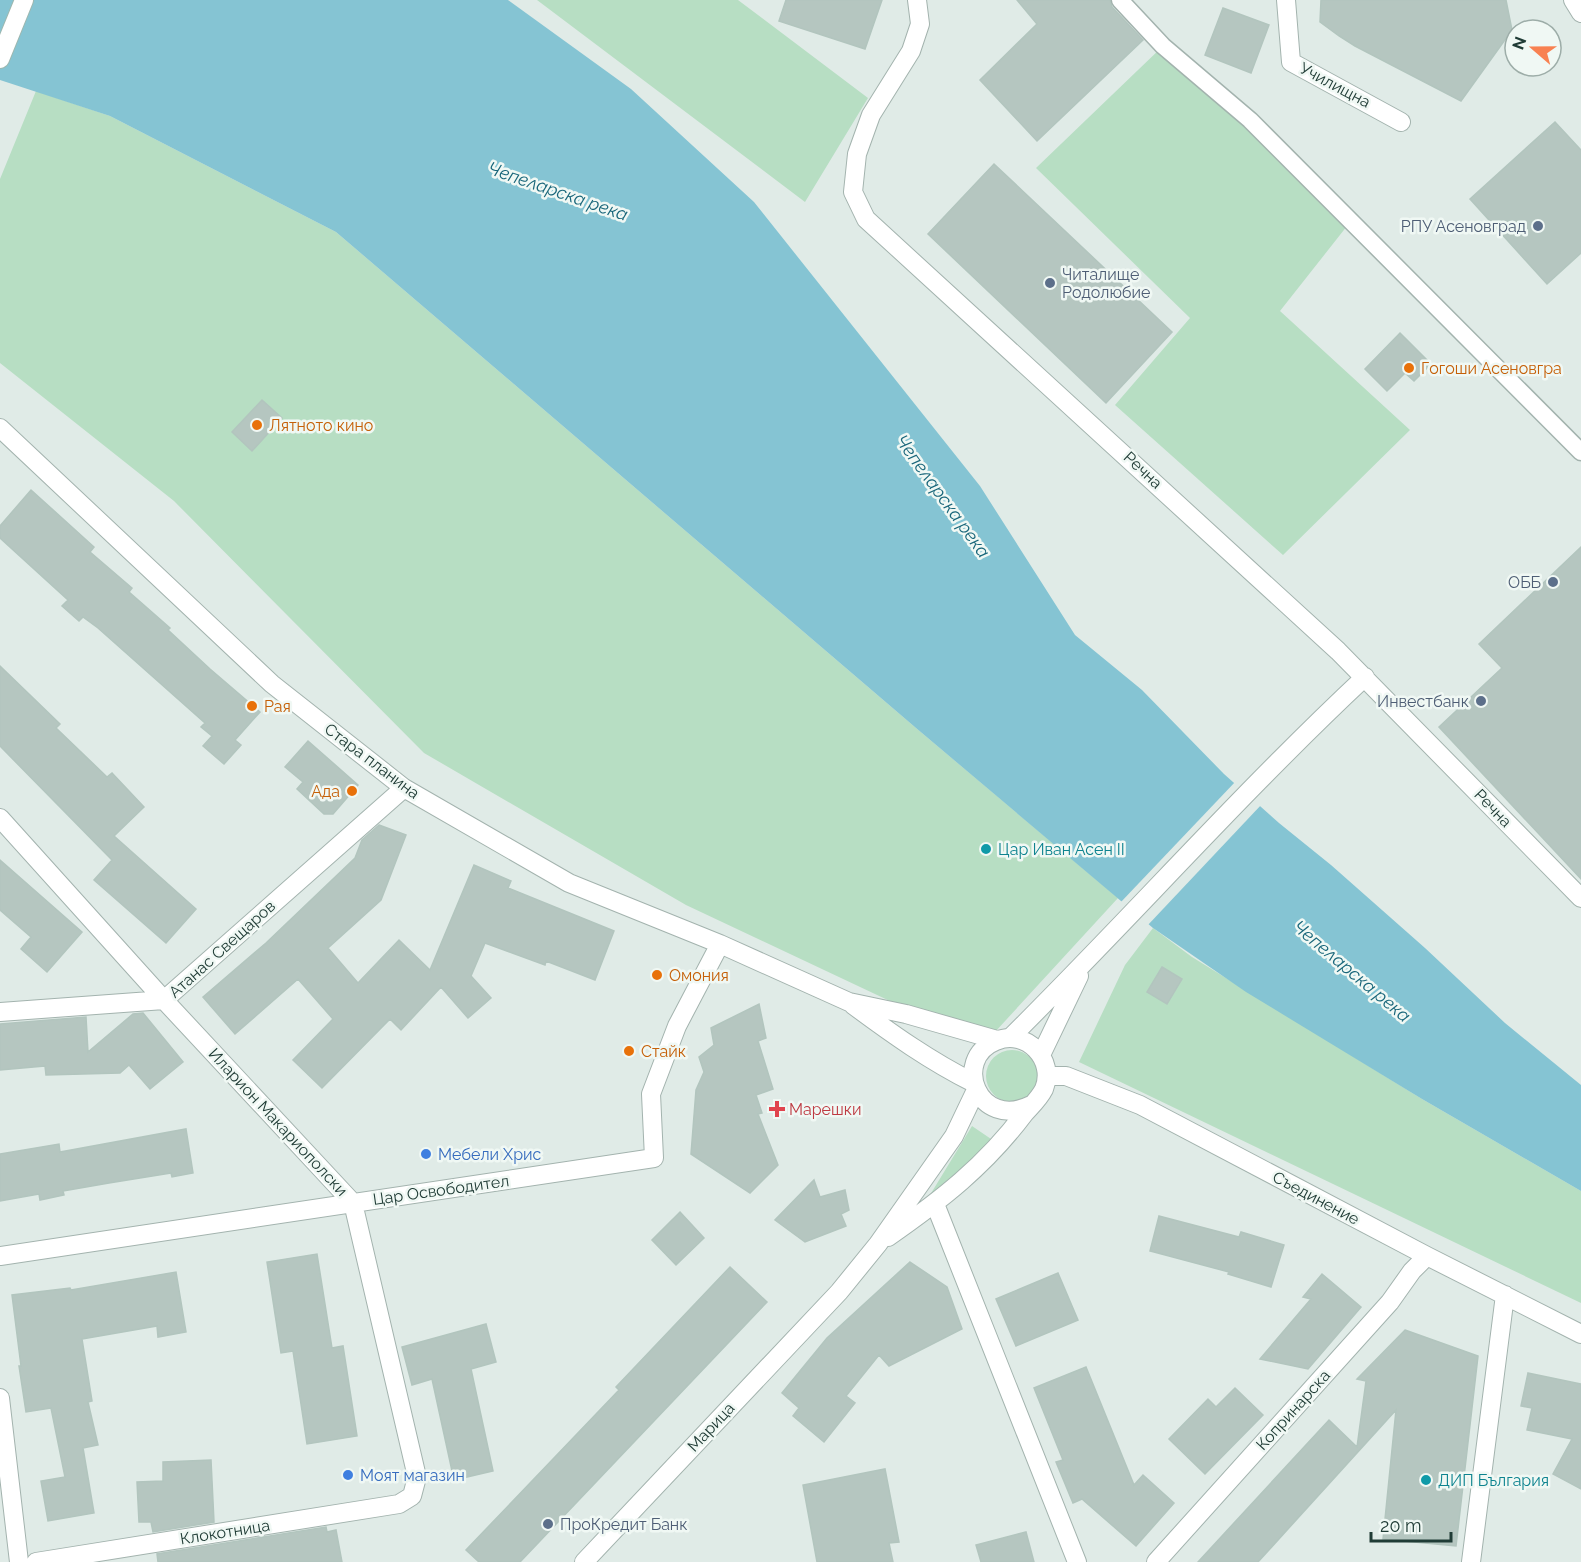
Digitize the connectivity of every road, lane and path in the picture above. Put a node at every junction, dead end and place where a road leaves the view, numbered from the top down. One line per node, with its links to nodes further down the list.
1 (24, 0): 7 (street)
2 (917, 0): 11 (street, Речна)
3 (1120, 0): 10 (street)
4 (1286, 0): 8 (street, Училищна)
5 (1573, 0): 6 (street)
6 (1581, 13)
7 (0, 59)
8 (1401, 122)
9 (0, 428): 12 (street, Стара планина)
10 (1581, 452)
11 (1365, 676): 14 (street, Речна); 16 (street)
12 (404, 788): 15 (street, Стара планина); 17 (street, Атанас Свещаров)
13 (0, 818): 17 (street, Иларион Макариополски)
14 (1581, 898)
15 (720, 944): 18 (street, Стара планина); 25 (street, Цар Освободител)
16 (1085, 964): 20 (street); 21 (street)
17 (164, 1000): 19 (street, Атанас Свещаров); 25 (street, Иларион Макариополски)
18 (849, 1002): 20 (street); 23 (street)
19 (0, 1012)
20 (1003, 1039): 21 (street); 23 (street)
21 (1041, 1055): 22 (street)
22 (1047, 1077): 24 (street); 29 (street, Съединение)
23 (975, 1086): 24 (street); 27 (street)
24 (1031, 1105): 26 (street)
25 (353, 1203): 28 (street, Цар Освободител); 33 (street, Иларион Макариополски)
26 (935, 1204): 27 (street); 37 (street)
27 (878, 1244): 36 (street, Марица)
28 (0, 1256)
29 (1427, 1256): 30 (street, Съединение); 38 (street, Копринарска)
30 (1505, 1295): 31 (street, Съединение); 39 (street)
31 (1581, 1334)
32 (0, 1398): 34 (street)
33 (412, 1496): 35 (street, Клокотница)
34 (19, 1562)
35 (36, 1562)
36 (584, 1562)
37 (1077, 1562)
38 (1156, 1562)
39 (1471, 1562)

